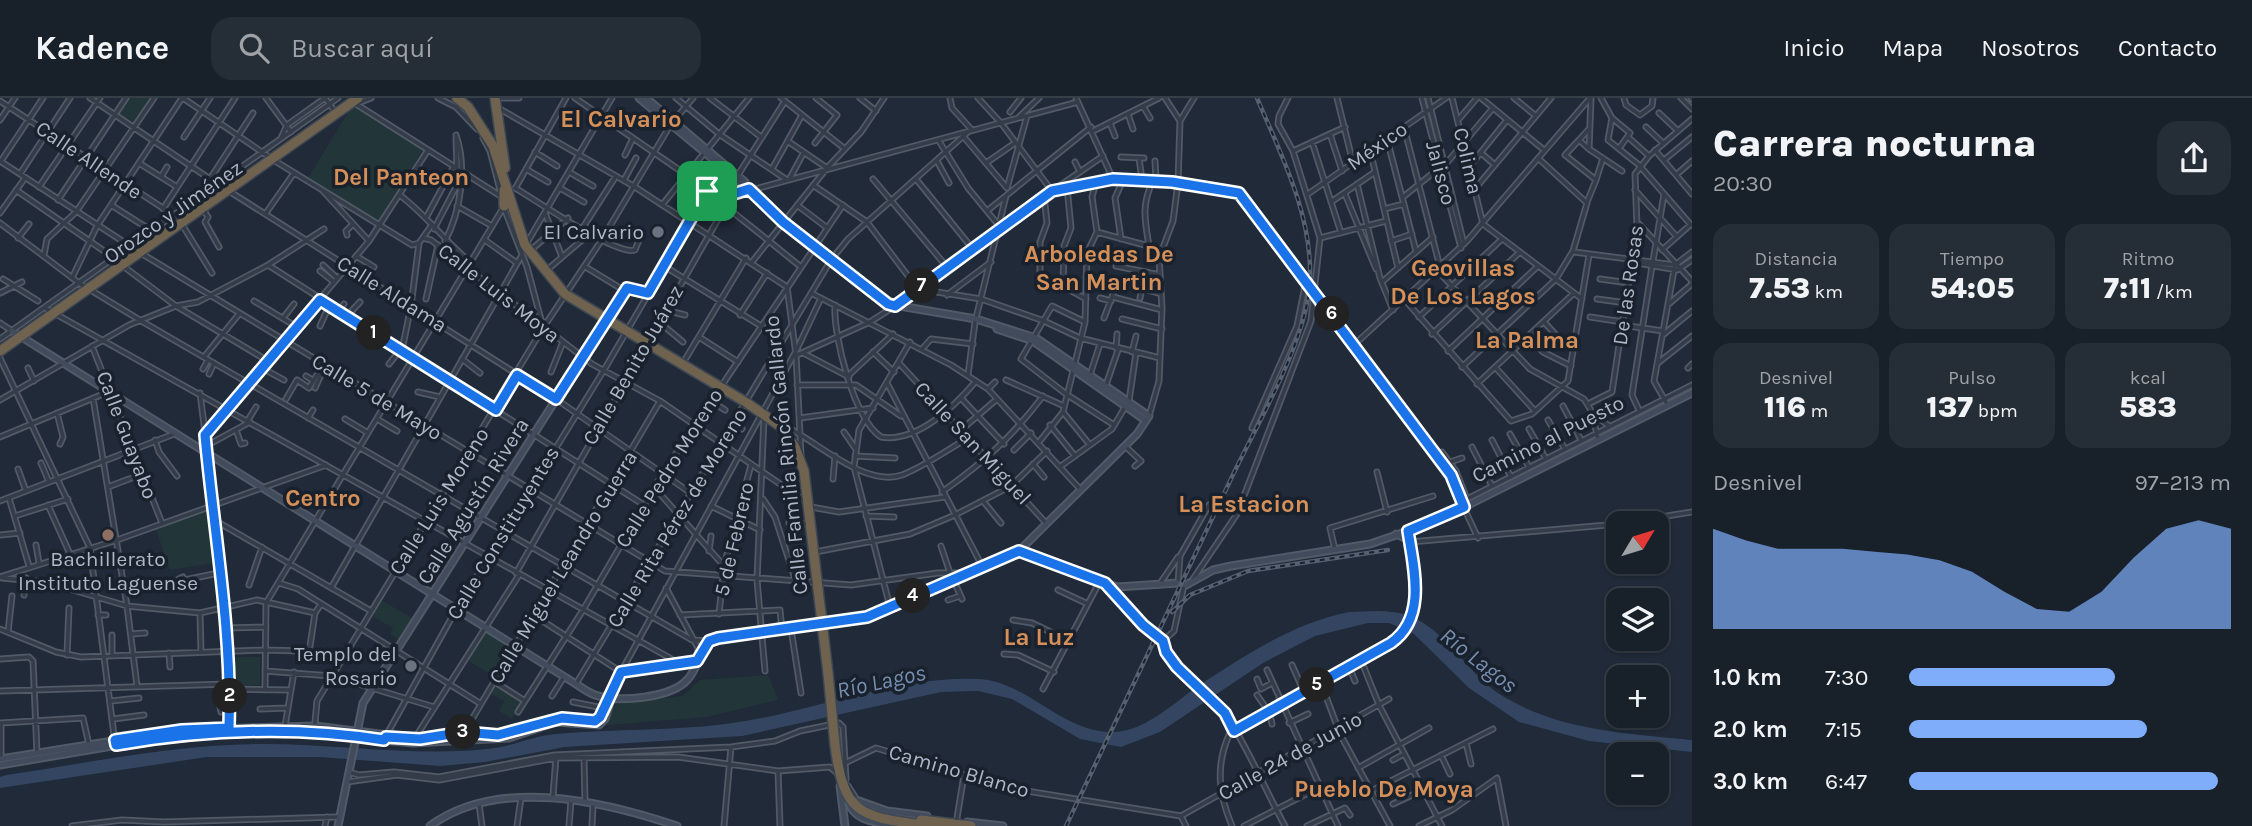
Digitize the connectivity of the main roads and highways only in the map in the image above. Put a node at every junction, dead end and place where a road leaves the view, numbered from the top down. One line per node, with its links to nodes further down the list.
1 (457, 98): 4 (highway)
2 (354, 100): 5 (highway, Orozco y Jiménez); 5 (highway, Orozco y Jiménez)
3 (496, 100): 4 (highway); 7 (highway)
4 (468, 107): 6 (highway)
5 (270, 156): 9 (highway, Orozco y Jiménez)
6 (502, 174): 7 (highway); 8 (highway)
7 (513, 188): 8 (highway); 11 (highway)
8 (507, 205): 11 (highway)
9 (136, 251): 10 (highway, Orozco y Jiménez); 10 (highway, Orozco y Jiménez)
10 (86, 287): 12 (highway, Orozco y Jiménez)
11 (566, 293): 15 (highway, Calle Familia Rincón Gallardo, bridge)
12 (19, 334): 13 (highway, Orozco y Jiménez); 14 (highway, Orozco y Jiménez)
13 (0, 345)
14 (0, 355)
15 (870, 815): 16 (highway); 17 (highway)
16 (956, 824): 18 (highway)
17 (929, 826)
18 (971, 826)

